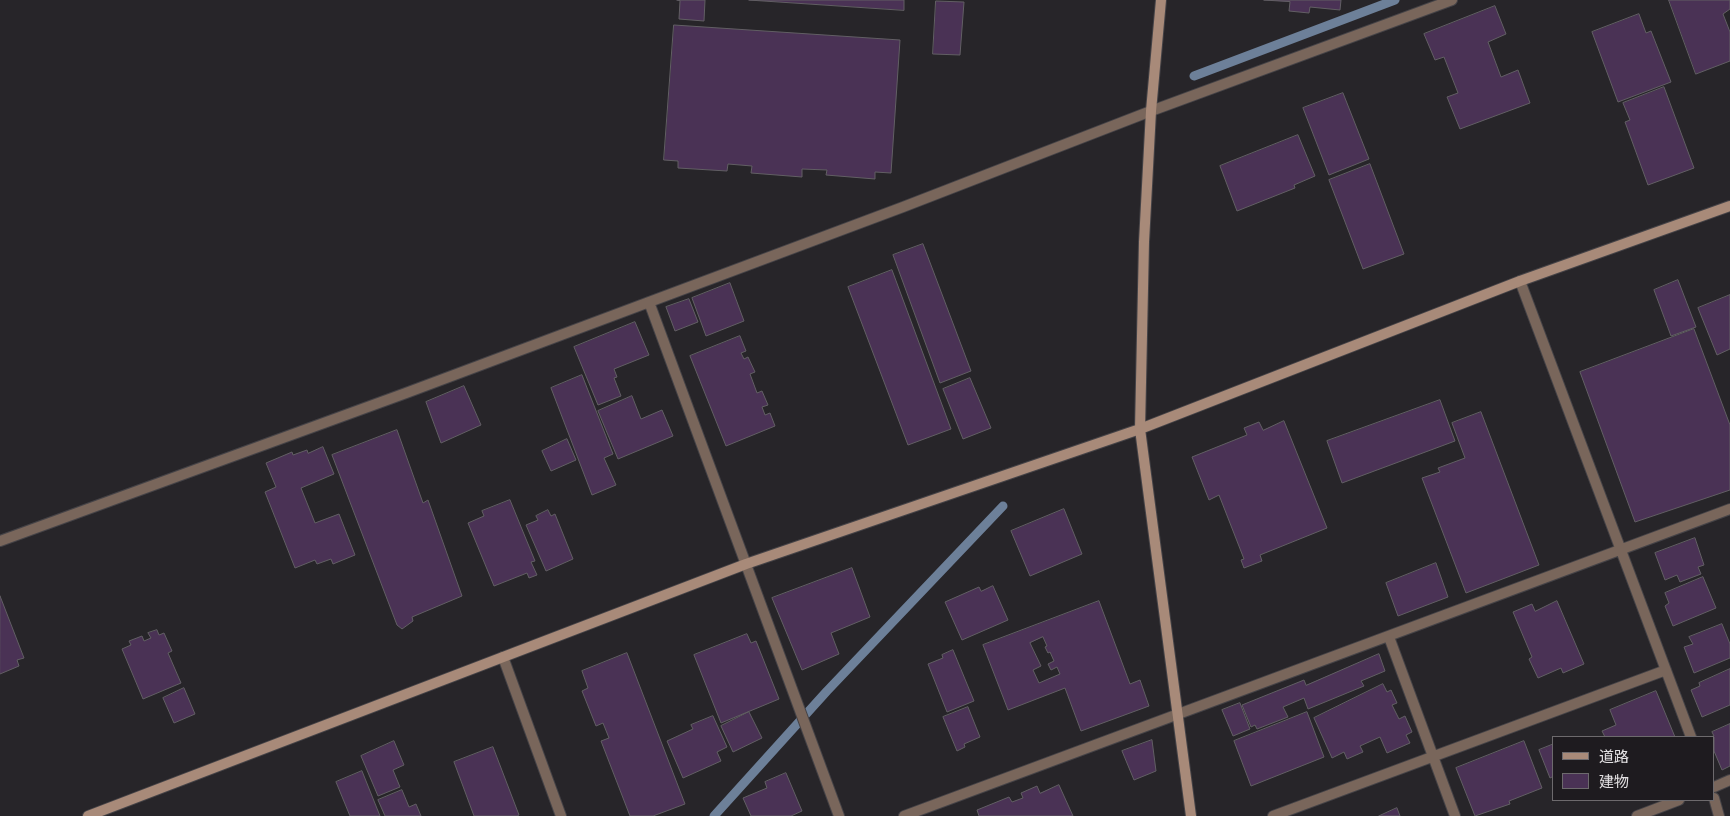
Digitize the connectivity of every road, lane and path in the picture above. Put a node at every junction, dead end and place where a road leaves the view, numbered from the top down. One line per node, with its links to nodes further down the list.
1 (1160, 0): 3 (street)
2 (1447, 1): 3 (street)
3 (1151, 111): 6 (street); 7 (street)
4 (1730, 206): 5 (street)
5 (1520, 280): 7 (street); 10 (street)
6 (649, 302): 9 (street); 11 (street)
7 (1140, 429): 11 (street); 15 (street)
8 (1730, 510): 10 (street)
9 (0, 541)
10 (1620, 551): 12 (street); 14 (street)
11 (746, 564): 13 (street); 24 (street)
12 (1389, 637): 15 (street); 17 (street)
13 (503, 657): 22 (street); 23 (street)
14 (1666, 670): 16 (street); 17 (street)
15 (1176, 716): 25 (street); 26 (street)
16 (1692, 736)
17 (1433, 756): 27 (street); 28 (street)
18 (1730, 780): 19 (street)
19 (1715, 787)
20 (1676, 801): 29 (street)
21 (1715, 801): 30 (street)
22 (88, 816)
23 (561, 816)
24 (839, 816)
25 (904, 816)
26 (1191, 816)
27 (1273, 816)
28 (1455, 816)
29 (1636, 816)
30 (1719, 816)

